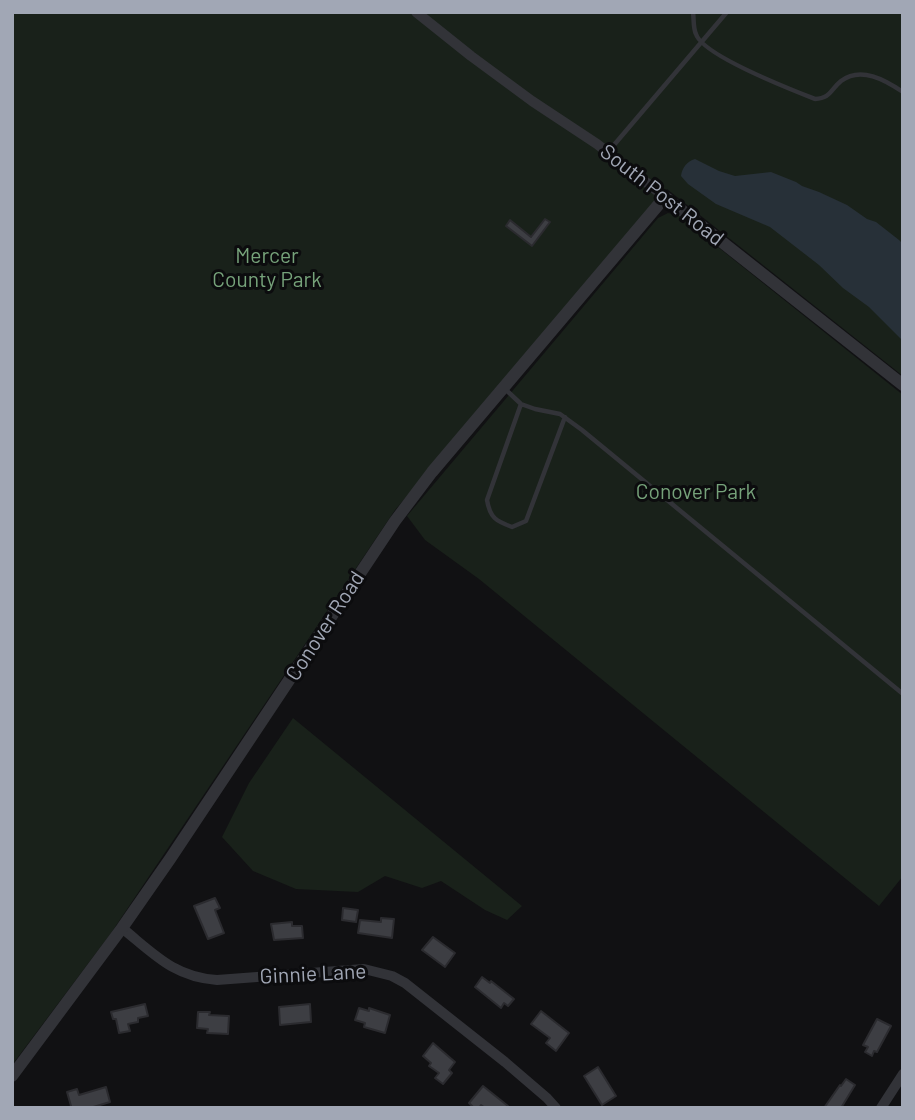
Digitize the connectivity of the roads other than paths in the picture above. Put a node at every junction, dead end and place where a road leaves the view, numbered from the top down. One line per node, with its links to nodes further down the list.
1 (416, 12): 6 (street, South Post Road)
2 (693, 12): 4 (lane)
3 (727, 12): 4 (lane)
4 (701, 43): 5 (lane); 6 (lane)
5 (903, 92)
6 (608, 152): 7 (street, South Post Road)
7 (665, 197): 8 (street, South Post Road); 9 (street, Conover Road)
8 (903, 385)
9 (504, 387): 10 (lane); 13 (street, Conover Road)
10 (521, 404): 11 (lane); 11 (lane)
11 (565, 417): 12 (lane)
12 (903, 694)
13 (122, 928): 15 (street, Conover Road); 16 (street, Ginnie Lane)
14 (903, 1074): 17 (street)
15 (12, 1076)
16 (556, 1108)
17 (881, 1108)

